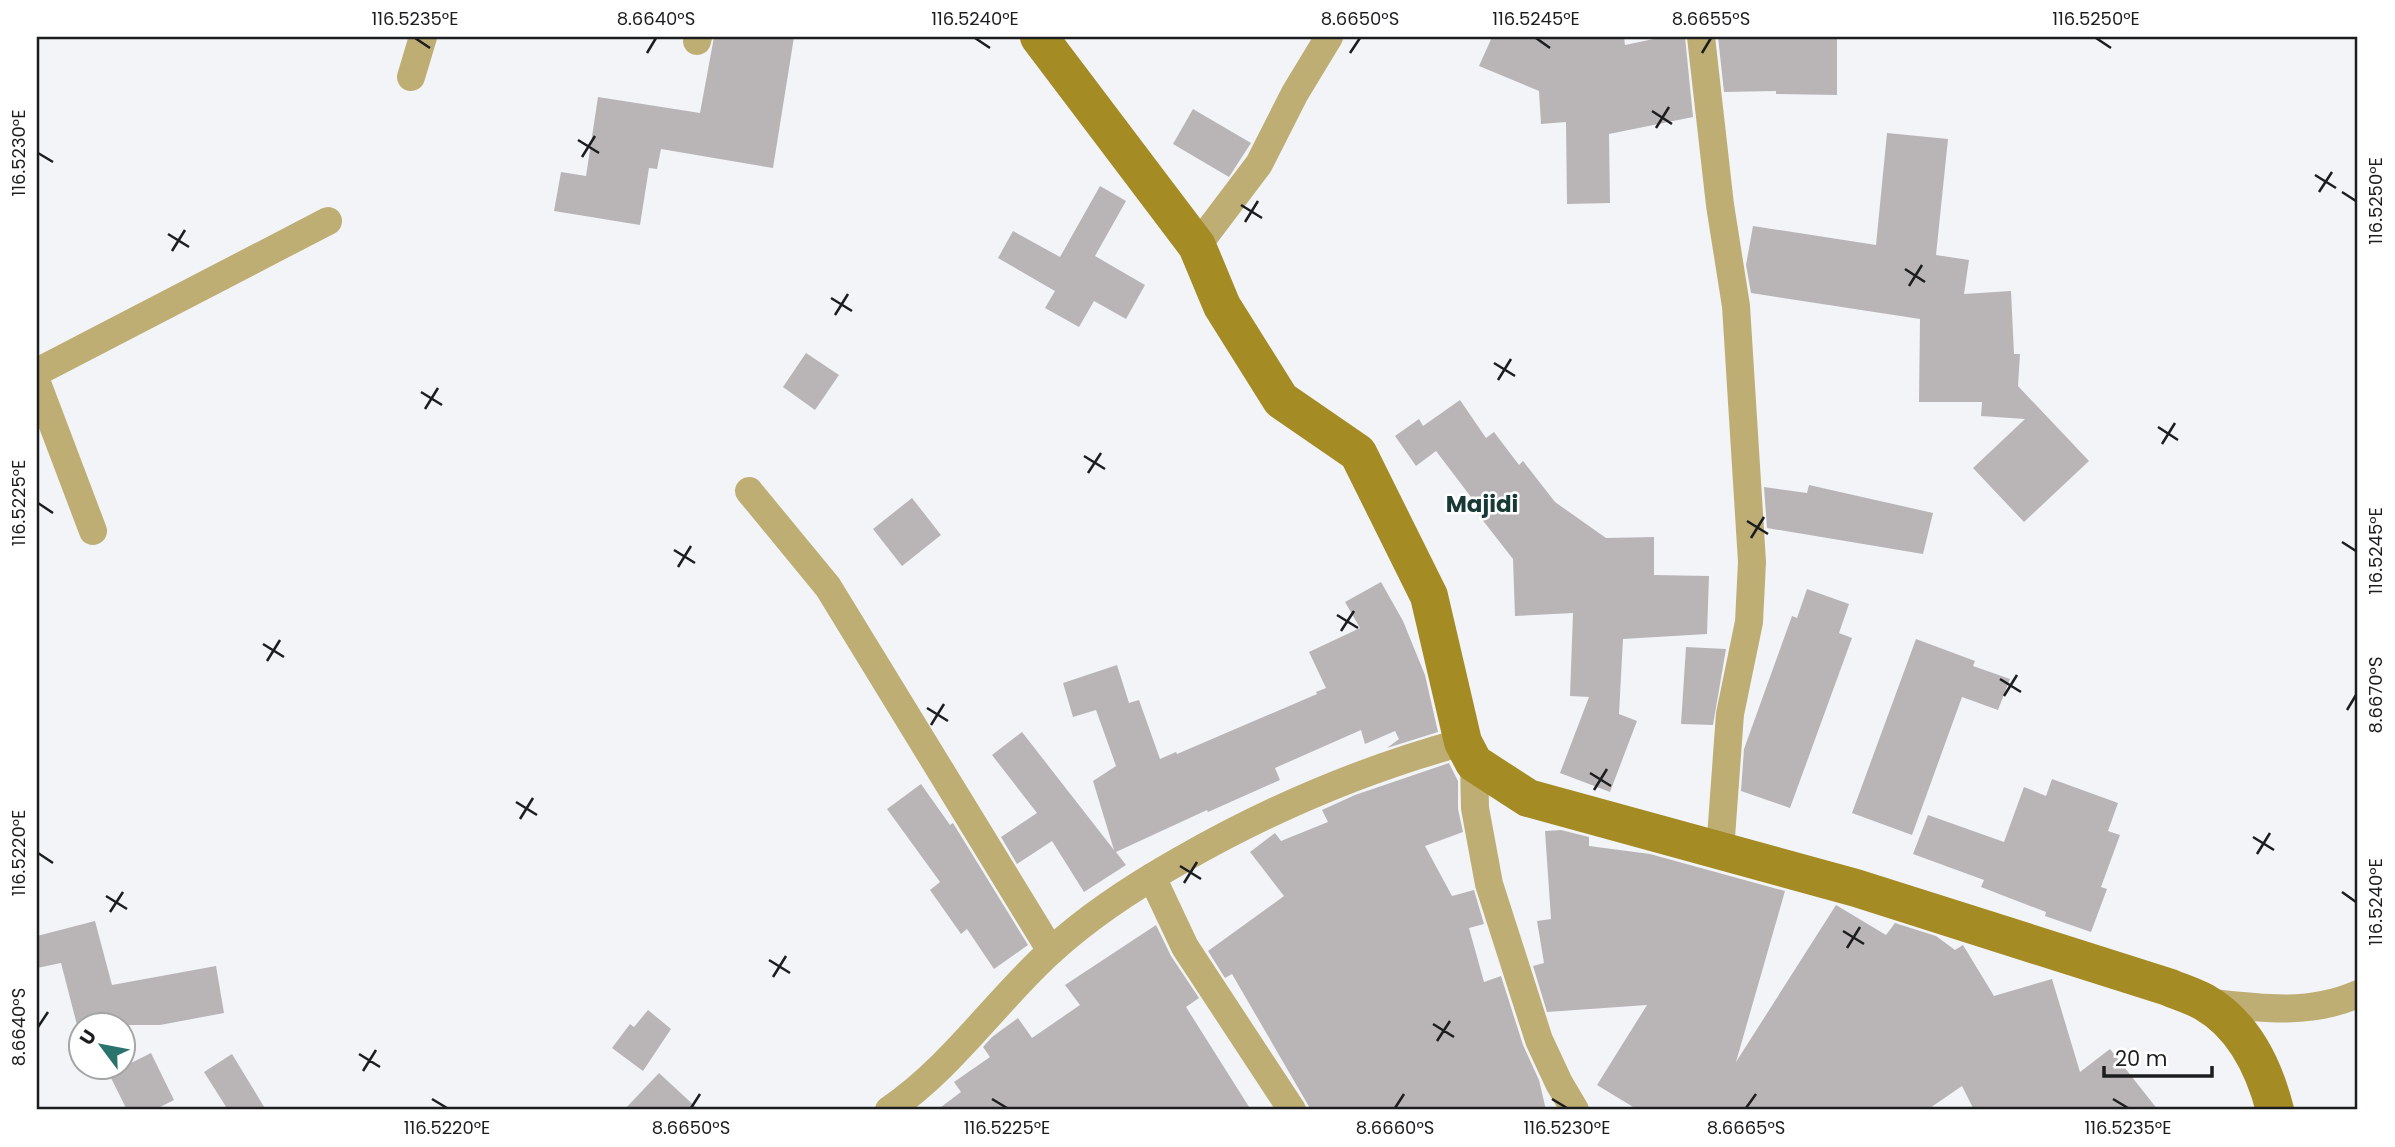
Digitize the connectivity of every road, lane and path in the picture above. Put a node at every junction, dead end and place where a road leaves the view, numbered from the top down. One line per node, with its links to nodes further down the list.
1 (423, 37): 5 (street)
2 (1039, 37): 7 (street)
3 (1328, 37): 7 (street)
4 (1700, 37): 13 (street)
5 (411, 77)
6 (328, 220): 8 (street)
7 (1197, 246): 12 (street)
8 (37, 372)
9 (37, 383): 11 (street)
10 (749, 491): 15 (street)
11 (93, 531)
12 (1469, 753): 13 (street); 14 (street); 20 (street)
13 (1720, 851): 17 (street)
14 (1152, 877): 15 (street); 19 (street)
15 (1051, 951): 18 (street)
16 (2358, 995): 17 (street)
17 (2204, 1002): 21 (street)
18 (889, 1110)
19 (1292, 1110)
20 (1576, 1110)
21 (2275, 1110)

